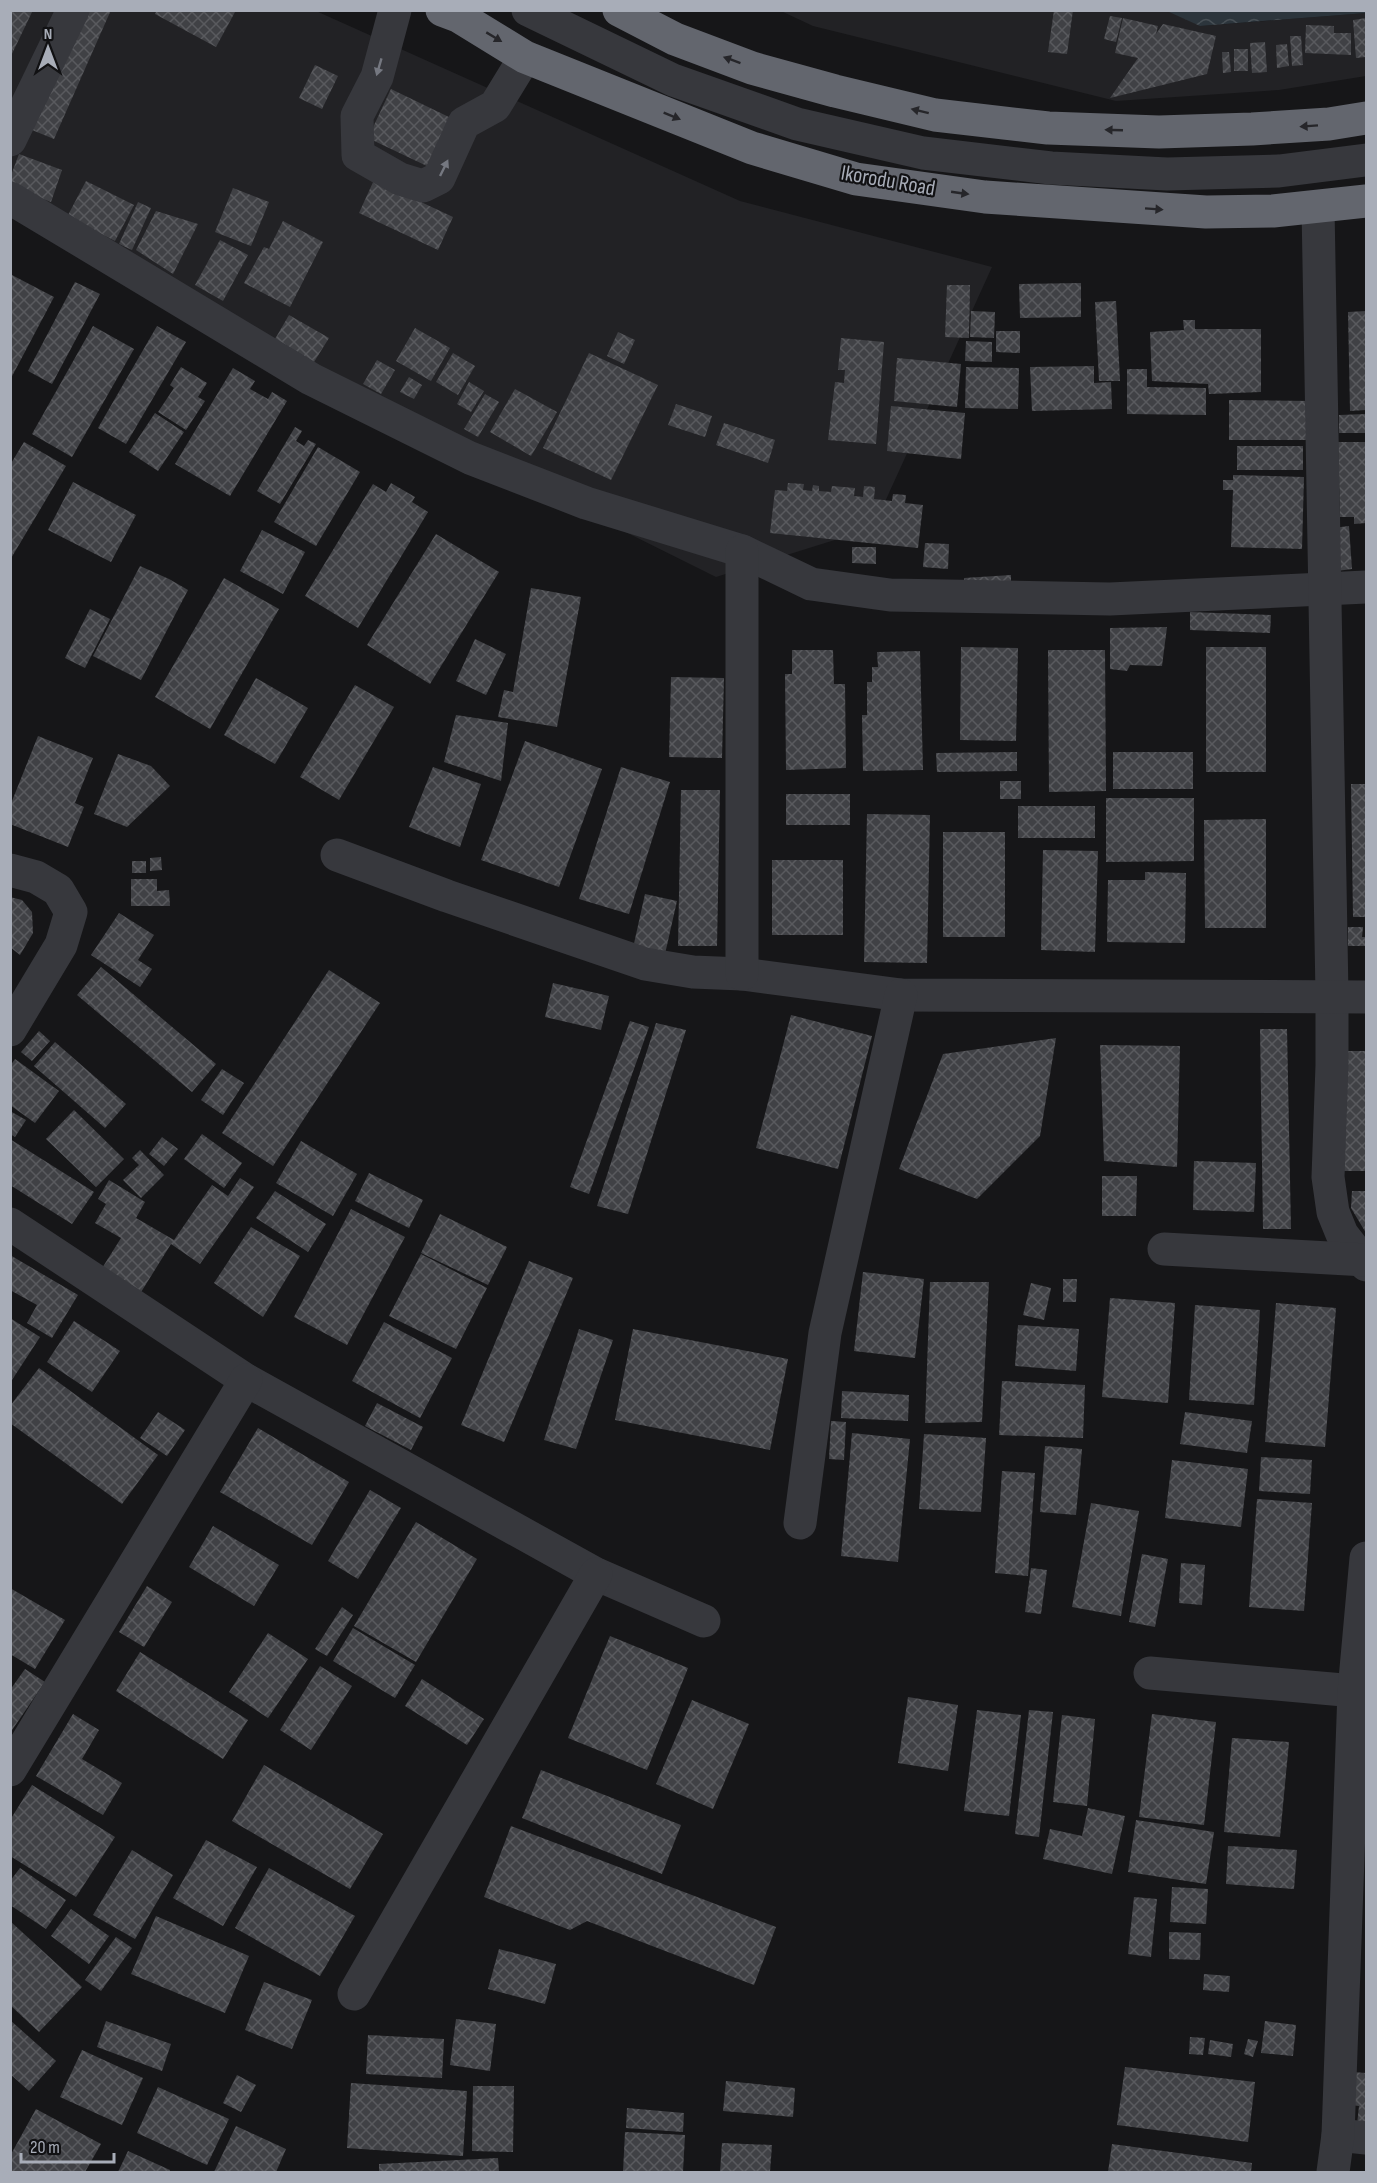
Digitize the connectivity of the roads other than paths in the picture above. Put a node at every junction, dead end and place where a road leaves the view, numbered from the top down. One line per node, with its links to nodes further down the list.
1 (73, 10): 8 (street)
2 (395, 10): 6 (street, one-way to 6)
3 (442, 10): 6 (highway, Ikorodu Road, one-way to 6)
4 (528, 10): 9 (street)
5 (619, 10): 7 (highway, one-way to 5)
6 (525, 57): 12 (highway, Ikorodu Road, one-way to 12)
7 (1366, 118)
8 (10, 140)
9 (1366, 160)
10 (10, 198): 13 (street)
11 (1366, 201): 12 (highway, Ikorodu Road)
12 (1318, 207): 14 (street)
13 (742, 551): 14 (street); 18 (street)
14 (1324, 587): 15 (street); 20 (street)
15 (1366, 587)
16 (337, 855): 18 (street)
17 (10, 870): 22 (street)
18 (742, 974): 19 (street)
19 (901, 995): 20 (street); 27 (street)
20 (1332, 995): 21 (street); 25 (street)
21 (1366, 997)
22 (10, 1030)
23 (10, 1224): 26 (street)
24 (1164, 1249): 25 (street)
25 (1366, 1261)
26 (246, 1380): 29 (street); 33 (street)
27 (800, 1523)
28 (1366, 1558): 32 (street)
29 (596, 1574): 30 (street); 34 (street)
30 (704, 1621)
31 (1150, 1673): 32 (street)
32 (1360, 1691): 35 (street)
33 (10, 1770)
34 (354, 1994)
35 (1352, 2137): 36 (street)
36 (1333, 2172)

